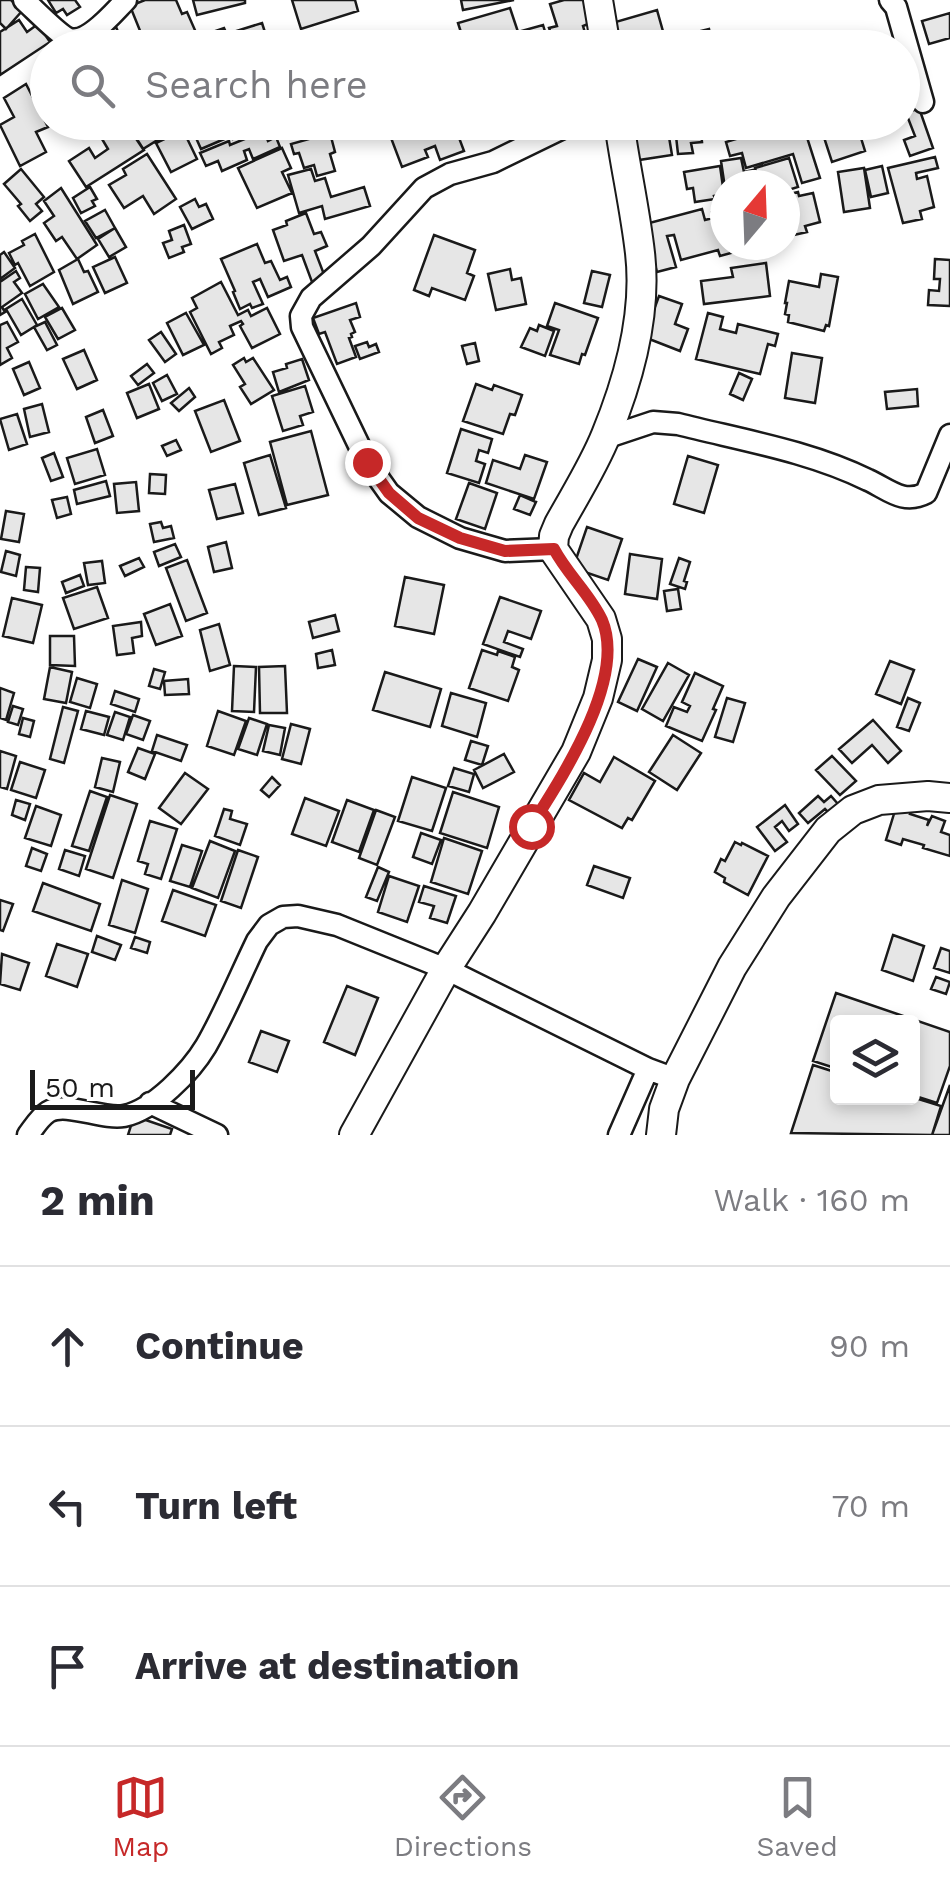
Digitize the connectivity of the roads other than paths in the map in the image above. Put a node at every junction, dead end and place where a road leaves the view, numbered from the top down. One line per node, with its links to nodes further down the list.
1 (24, 0): 5 (street)
2 (126, 0): 6 (street)
3 (598, 0): 7 (street)
4 (890, 0): 8 (street)
5 (58, 30)
6 (94, 30)
7 (603, 30)
8 (903, 30)
9 (920, 91): 10 (street)
10 (923, 102)
11 (538, 140): 15 (street)
12 (622, 140): 14 (street)
13 (950, 435): 14 (street)
14 (605, 438): 15 (street)
15 (554, 549): 17 (street)
16 (950, 798): 19 (street)
17 (446, 969): 18 (street); 20 (street); 23 (street)
18 (648, 1069): 19 (street); 24 (street)
19 (675, 1079): 25 (street)
20 (150, 1103): 21 (street); 22 (street)
21 (28, 1135)
22 (216, 1135)
23 (354, 1135)
24 (619, 1135)
25 (662, 1135)

